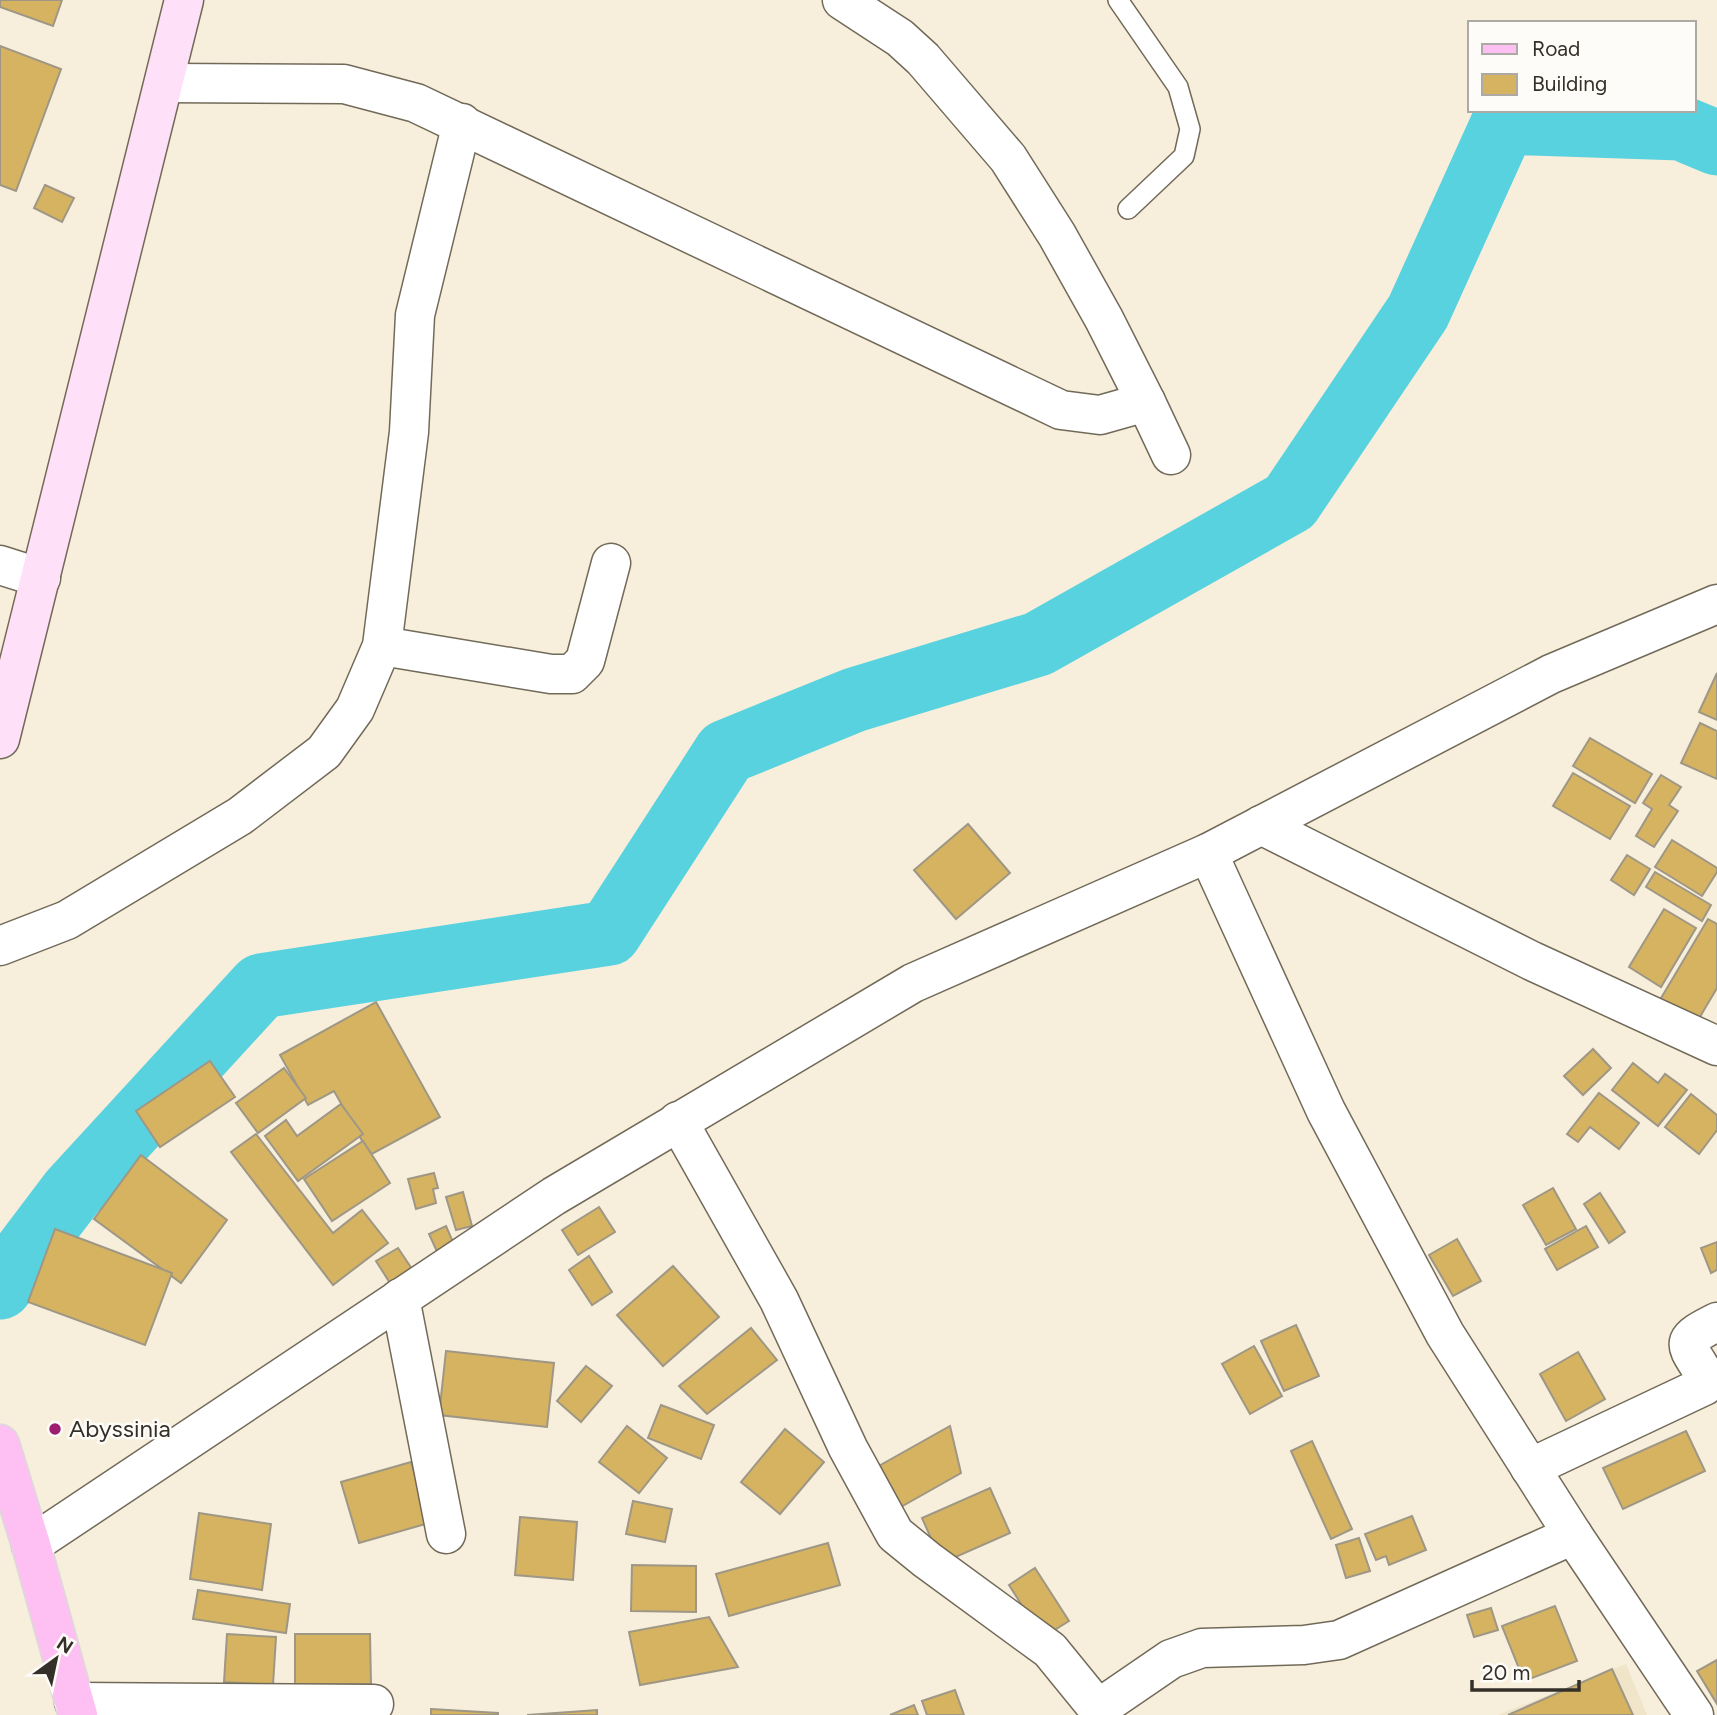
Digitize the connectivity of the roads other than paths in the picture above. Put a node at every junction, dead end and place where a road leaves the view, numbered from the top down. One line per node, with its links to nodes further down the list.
1 (184, 0): 4 (main road)
2 (842, 0): 7 (street)
3 (1118, 0): 6 (lane)
4 (164, 83): 5 (street); 11 (main road)
5 (461, 123): 7 (street); 13 (street)
6 (1128, 208)
7 (1146, 402): 8 (street)
8 (1171, 455)
9 (611, 563): 13 (street)
10 (0, 565): 11 (street)
11 (41, 579): 14 (main road)
12 (1717, 604): 15 (street)
13 (382, 646): 17 (street)
14 (0, 739)
15 (1261, 825): 16 (street); 18 (street)
16 (1208, 853): 19 (street); 23 (street)
17 (0, 946)
18 (1717, 1046)
19 (678, 1121): 20 (street); 29 (street)
20 (400, 1298): 24 (street); 26 (street)
21 (1717, 1322): 23 (street)
22 (1, 1447): 26 (main road)
23 (1530, 1468): 25 (street)
24 (446, 1534)
25 (1573, 1535): 29 (street); 30 (street)
26 (31, 1545): 28 (main road)
27 (374, 1704): 28 (street)
28 (76, 1709)
29 (1101, 1712)
30 (1694, 1715)

